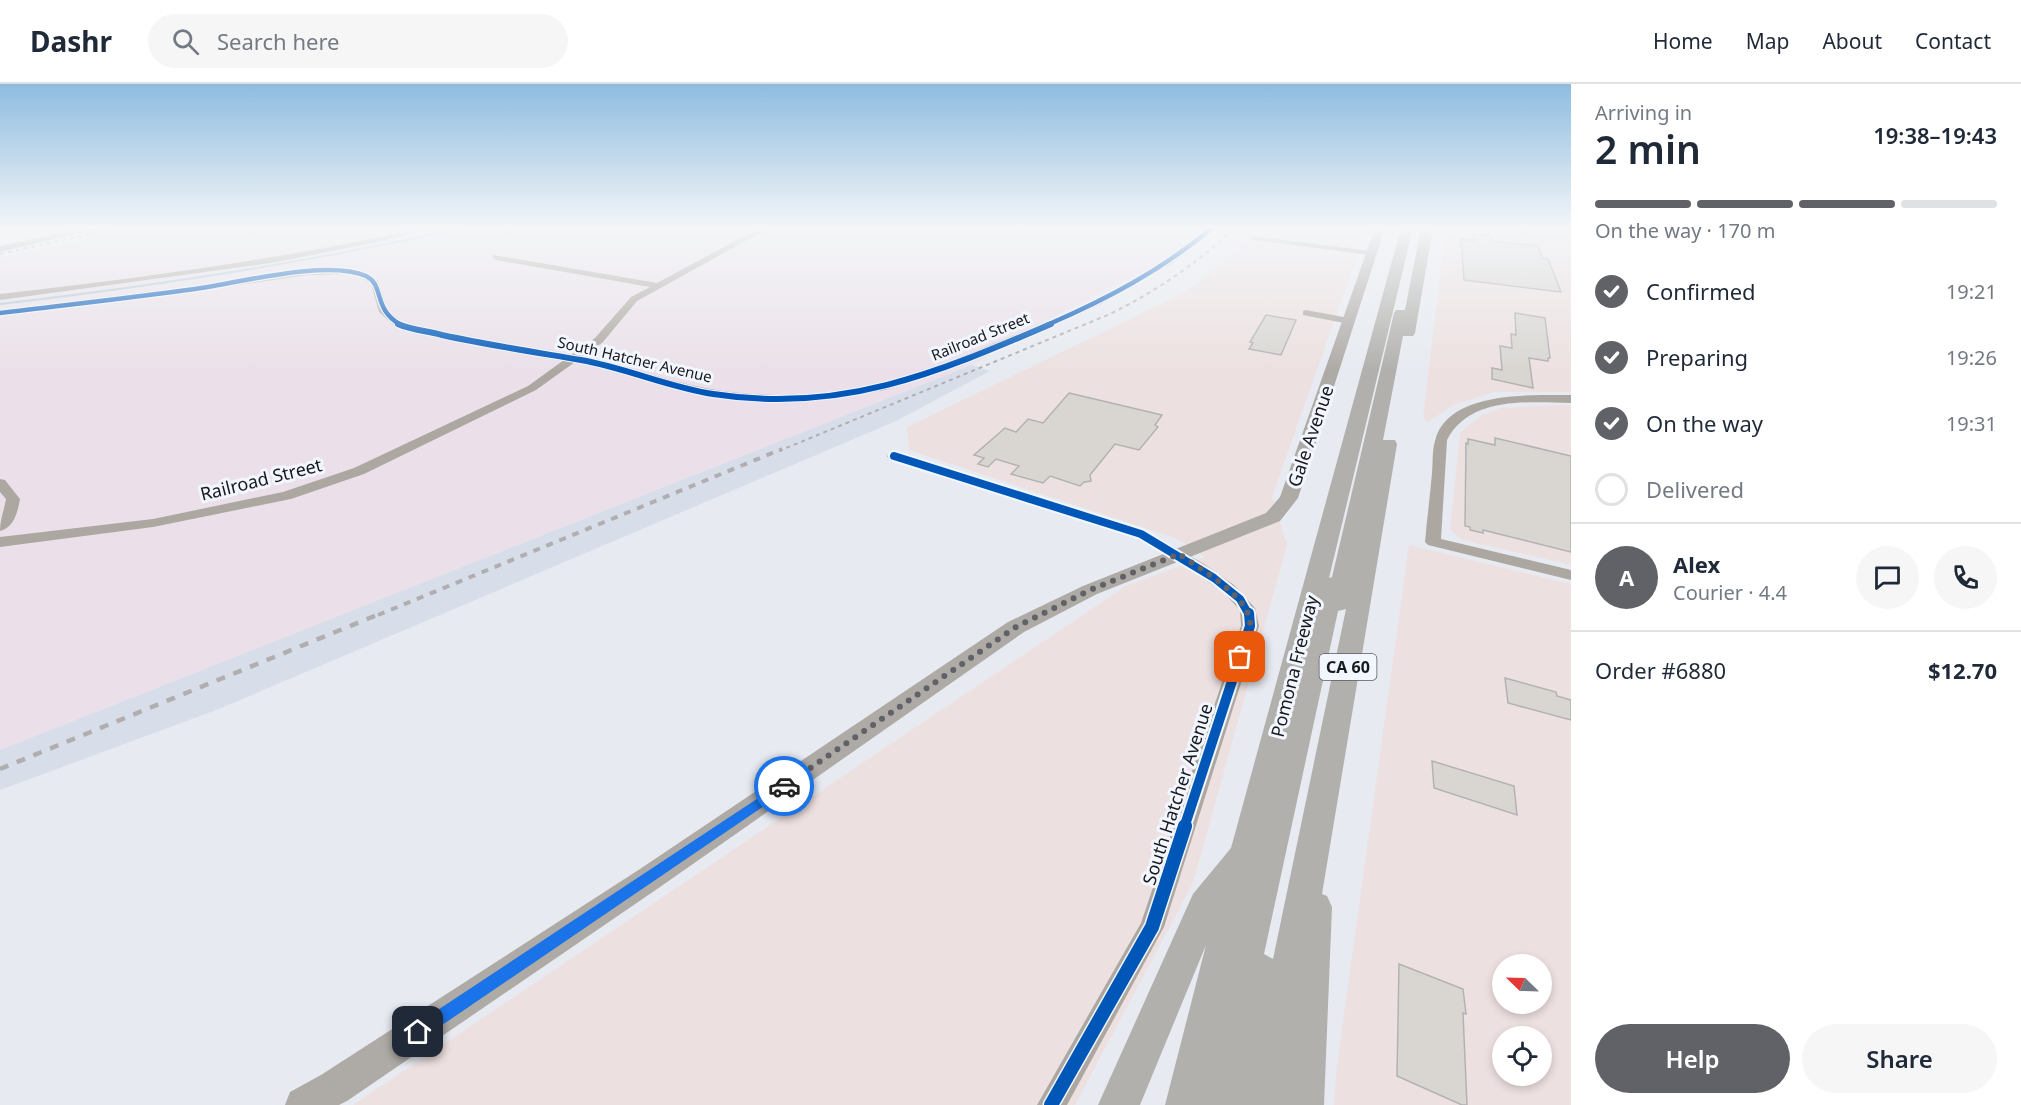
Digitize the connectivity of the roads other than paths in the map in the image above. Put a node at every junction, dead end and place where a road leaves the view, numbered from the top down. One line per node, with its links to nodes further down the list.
1 (168, 276): 13 (street)
2 (282, 276): 14 (street, South Hatcher Avenue)
3 (359, 276): 17 (street, South Hatcher Avenue)
4 (603, 276): 12 (street)
5 (674, 276): 12 (street, Railroad Street)
6 (1145, 276): 18 (street, Railroad Street)
7 (1363, 276): 16 (main road, Gale Avenue)
8 (1395, 276): 27 (highway, Pomona Freeway / CA 60)
9 (1407, 276): 32 (highway)
10 (1408, 276): 33 (highway)
11 (1418, 276): 26 (highway, CA 60)
12 (656, 285): 17 (street, Railroad Street)
13 (0, 297)
14 (0, 312)
15 (1306, 314): 16 (street)
16 (1349, 321): 24 (main road, Gale Avenue)
17 (574, 359): 18 (street, South Hatcher Avenue); 23 (street, Railroad Street)
18 (913, 380)
19 (1571, 399): 25 (street)
20 (894, 456): 24 (street, South Hatcher Avenue)
21 (0, 483): 22 (street)
22 (0, 527)
23 (0, 542)
24 (1179, 554): 28 (main road, Gale Avenue); 29 (street, South Hatcher Avenue)
25 (1571, 574)
26 (1320, 819): 34 (highway, CA 60); 35 (highway)
27 (1247, 849): 30 (highway); 31 (highway, Pomona Freeway / CA 60)
28 (303, 1105)
29 (1051, 1105)
30 (1119, 1105)
31 (1186, 1105)
32 (1211, 1105)
33 (1230, 1105)
34 (1262, 1105)
35 (1303, 1105)

